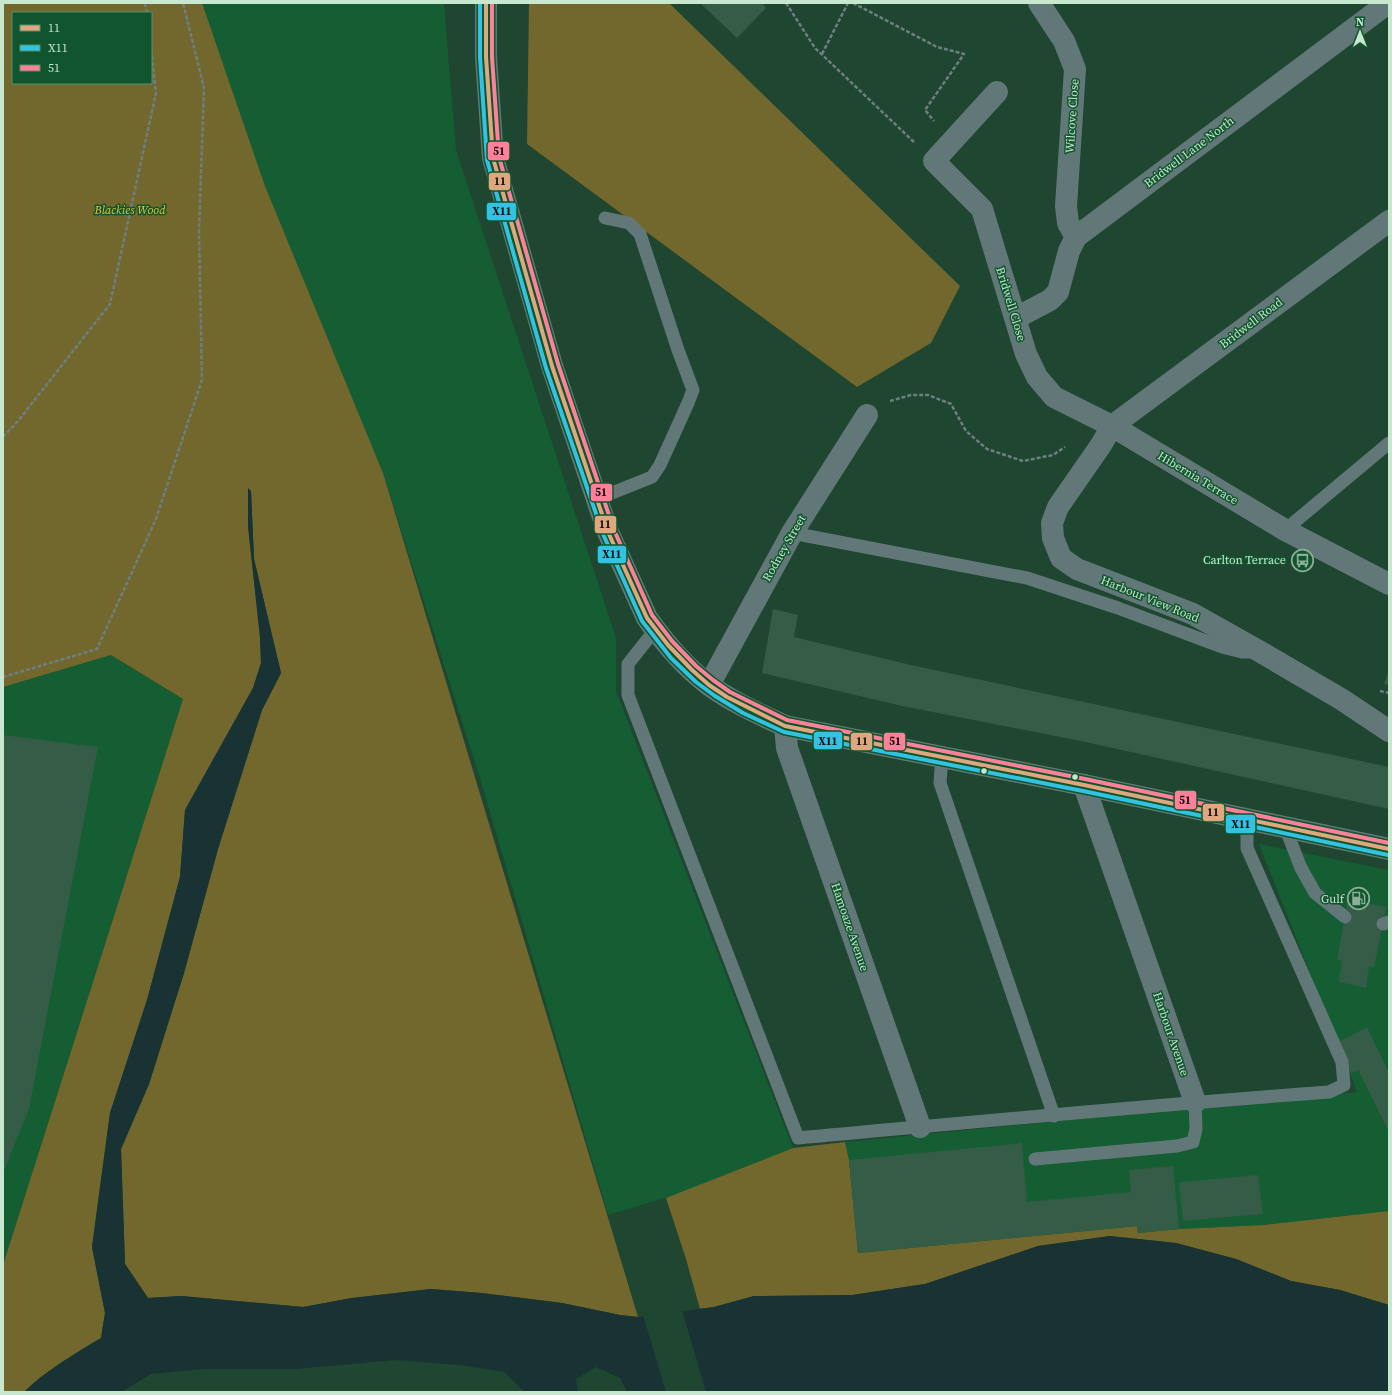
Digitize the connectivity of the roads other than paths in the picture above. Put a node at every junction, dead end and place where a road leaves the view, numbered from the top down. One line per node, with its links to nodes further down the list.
1 (486, 3): 12 (street)
2 (1039, 3): 7 (street, Wilcove Close)
3 (1388, 3): 7 (street, Bridwell Lane North)
4 (997, 92): 8 (street, Bridwell Close)
5 (605, 218): 12 (lane)
6 (1389, 221): 10 (street, Bridwell Road)
7 (1076, 236): 8 (street, Bridwell Lane North)
8 (1016, 318): 10 (street, Bridwell Close)
9 (867, 415): 14 (street, Rodney Street)
10 (1112, 426): 13 (street, Hibernia Terrace); 17 (street, Harbour View Road)
11 (1389, 442): 13 (lane)
12 (597, 499): 16 (street)
13 (1285, 530): 15 (street)
14 (792, 533): 17 (lane); 18 (street, Rodney Street)
15 (1389, 584)
16 (656, 630): 18 (street); 29 (lane)
17 (1259, 651): 20 (street, Harbour View Road)
18 (709, 685): 19 (street)
19 (785, 726): 21 (street); 29 (street, Hamoaze Avenue)
20 (1389, 731)
21 (942, 757): 22 (street); 28 (lane)
22 (1084, 785): 23 (street); 27 (street, Harbour Avenue)
23 (1247, 819): 24 (street); 27 (lane)
24 (1285, 827): 25 (street); 26 (lane)
25 (1389, 849)
26 (1345, 917)
27 (1195, 1102): 28 (lane); 30 (lane)
28 (1054, 1116): 29 (lane)
29 (920, 1127)
30 (1035, 1159)

